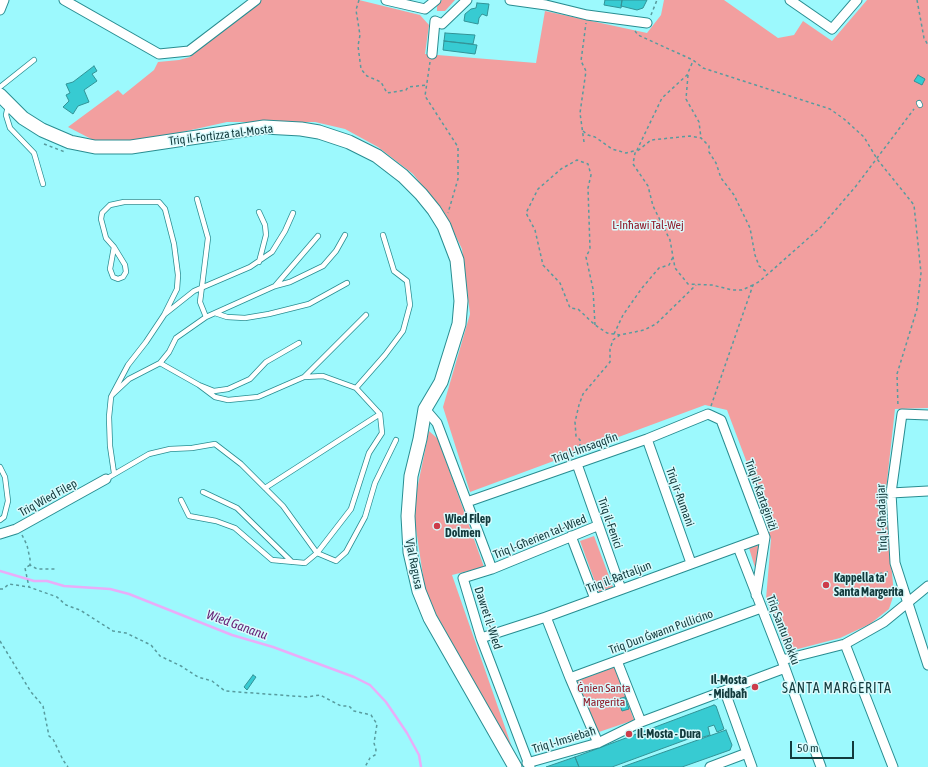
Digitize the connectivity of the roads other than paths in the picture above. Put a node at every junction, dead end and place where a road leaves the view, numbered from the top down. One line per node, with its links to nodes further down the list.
1 (4, 0): 11 (street)
2 (64, 0): 9 (street)
3 (386, 0): 10 (street)
4 (436, 0): 10 (street)
5 (467, 0): 12 (street)
6 (510, 0): 13 (street)
7 (790, 0): 8 (street)
8 (857, 0)
9 (254, 1)
10 (425, 9): 12 (street)
11 (0, 10)
12 (435, 21): 14 (street)
13 (647, 24)
14 (432, 54)
15 (34, 60): 16 (lane)
16 (0, 87)
17 (4, 100): 18 (lane); 35 (main road, Triq il-Fortizza tal-Mosta)
18 (43, 184)
19 (197, 199): 29 (lane)
20 (259, 212): 26 (lane)
21 (292, 213): 26 (lane)
22 (345, 235): 28 (lane)
23 (318, 236): 28 (lane)
24 (383, 236): 39 (lane)
25 (114, 247): 25 (lane); 31 (lane)
26 (259, 262): 29 (lane)
27 (347, 283): 30 (lane)
28 (275, 286): 30 (lane)
29 (200, 288): 31 (lane); 33 (lane)
30 (215, 313): 33 (lane)
31 (164, 315): 40 (lane)
32 (366, 315): 37 (lane)
33 (206, 317): 36 (lane)
34 (299, 343): 38 (lane)
35 (453, 344): 41 (main road, Vjal Ragusa)
36 (160, 363): 38 (lane); 40 (lane)
37 (304, 377): 38 (lane); 39 (lane)
38 (199, 385)
39 (356, 388): 42 (lane)
40 (111, 397): 49 (lane)
41 (425, 409): 55 (street, Dawret il-Wied); 83 (main road, Vjal Ragusa)
42 (380, 414): 50 (lane); 62 (lane)
43 (708, 414): 45 (street, Triq l-Imsaqqfin); 60 (street, Triq il-Kartaġiniżi)
44 (928, 415): 53 (street, Triq l-Għadajjar)
45 (647, 439): 47 (street, Triq l-Imsaqqfin); 64 (street, Triq ir-Rumani)
46 (396, 440): 62 (lane)
47 (580, 463): 55 (street, Triq l-Imsaqqfin); 57 (street, Triq il-Fenici)
48 (0, 467): 56 (lane)
49 (110, 476): 50 (lane); 58 (street, Triq Wied Filep)
50 (265, 488): 62 (lane)
51 (928, 491): 53 (street)
52 (203, 492): 63 (lane)
53 (891, 493): 70 (street, Triq l-Għadajjar)
54 (181, 500): 63 (lane)
55 (467, 502): 65 (street, Dawret il-Wied)
56 (0, 520)
57 (597, 526): 59 (street, Triq l-Għerien tal-Wied); 67 (street, Triq il-Fenici)
58 (0, 534)
59 (571, 536): 65 (street, Triq l-Għerien tal-Wied); 69 (street)
60 (765, 537): 61 (street, Triq il-Battaljun); 68 (street, Triq il-Kartaġiniżi)
61 (738, 547): 64 (street, Triq il-Battaljun); 68 (street, Triq Santu Rokku)
62 (317, 553): 63 (lane)
63 (291, 561)
64 (691, 563): 67 (street, Triq il-Battaljun)
65 (492, 569): 73 (street, Dawret il-Wied)
66 (928, 586): 70 (street, Triq l-Imsiebaħ)
67 (621, 589): 69 (street, Triq il-Battaljun)
68 (756, 595): 71 (street, Triq Santu Rokku)
69 (595, 599): 72 (street, Triq il-Battaljun)
70 (908, 602): 74 (street, Triq l-Imsiebaħ); 77 (street, Triq l-Għadajjar)
71 (761, 608): 75 (street, Triq Dun Ġwann Pullicino); 76 (street, Triq Santu Rokku)
72 (546, 617): 73 (street, Triq il-Battaljun); 78 (street)
73 (481, 638): 83 (street, Dawret il-Wied)
74 (845, 644): 76 (street, Triq l-Imsiebaħ); 87 (street)
75 (618, 661): 78 (street, Triq Dun Ġwann Pullicino); 80 (street)
76 (784, 664): 79 (street, Triq l-Imsiebaħ); 86 (street, Triq Santu Rokku)
77 (928, 665)
78 (570, 678): 81 (street)
79 (725, 692): 80 (street, Triq l-Imsiebaħ); 82 (street)
80 (641, 722): 81 (street, Triq l-Imsiebaħ)
81 (598, 743): 83 (street, Triq l-Imsiebaħ)
82 (747, 753): 84 (street); 85 (street)
83 (524, 766)
84 (710, 767)
85 (752, 767)
86 (821, 767)
87 (893, 767)

